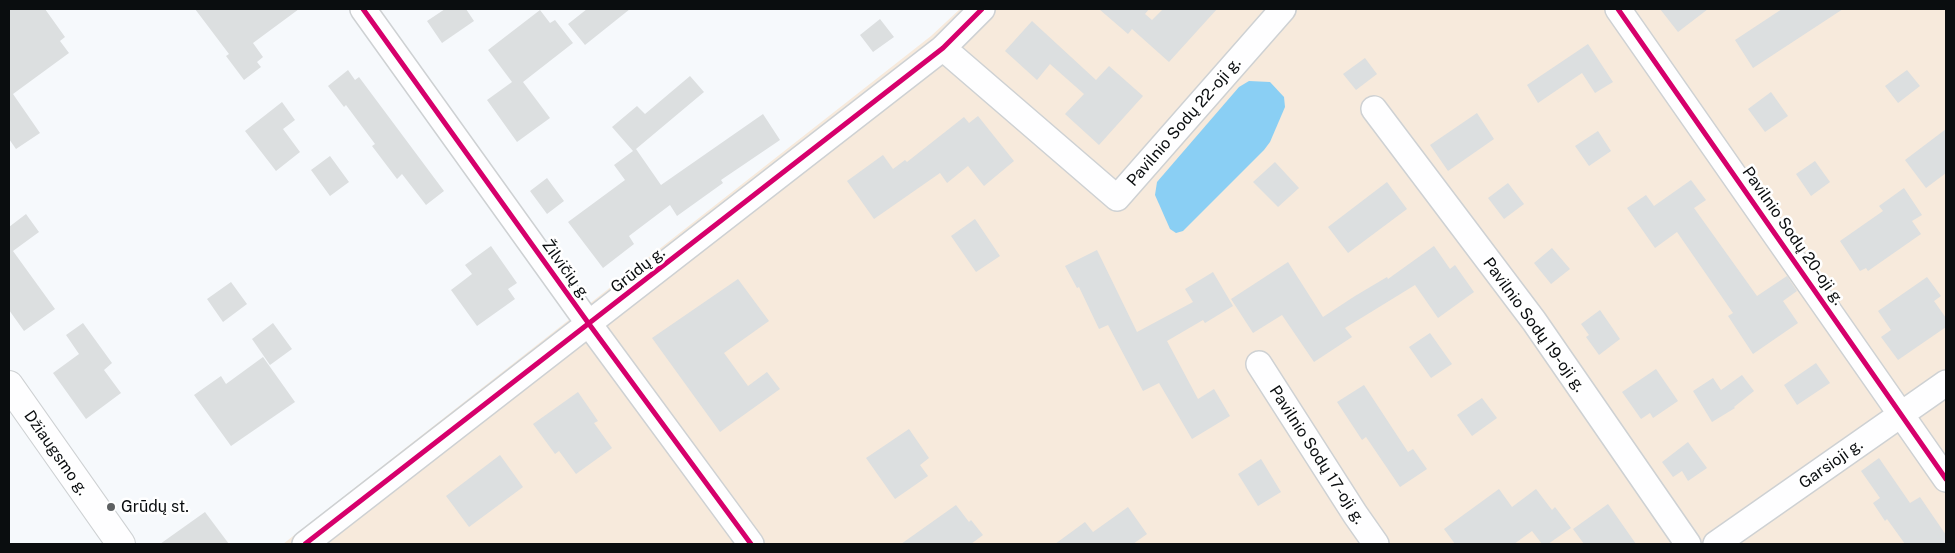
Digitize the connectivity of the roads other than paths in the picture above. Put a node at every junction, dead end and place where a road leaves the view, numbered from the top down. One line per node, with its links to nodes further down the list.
1 (363, 9): 7 (street, Žilvičių g.)
2 (982, 9): 5 (street, Grūdų g.)
3 (1283, 9): 5 (street, Pavilnio Sodų 22-oji g.)
4 (1618, 9): 11 (street, Pavilnio Sodų 20-oji g.)
5 (943, 48): 7 (street, Grūdų g.)
6 (1374, 109): 17 (street, Pavilnio Sodų 19-oji g.)
7 (589, 324): 14 (street, Grūdų g.); 15 (street, Žilvičių g.)
8 (1259, 364): 16 (street, Pavilnio Sodų 17-oji g.)
9 (1946, 383): 11 (street, Garsioji g.)
10 (9, 385): 13 (street, Džiaugsmo g.)
11 (1901, 415): 12 (street, Pavilnio Sodų 20-oji g.); 18 (street, Garsioji g.)
12 (1946, 479)
13 (121, 544)
14 (305, 544)
15 (751, 544)
16 (1376, 544)
17 (1688, 544)
18 (1716, 544)

